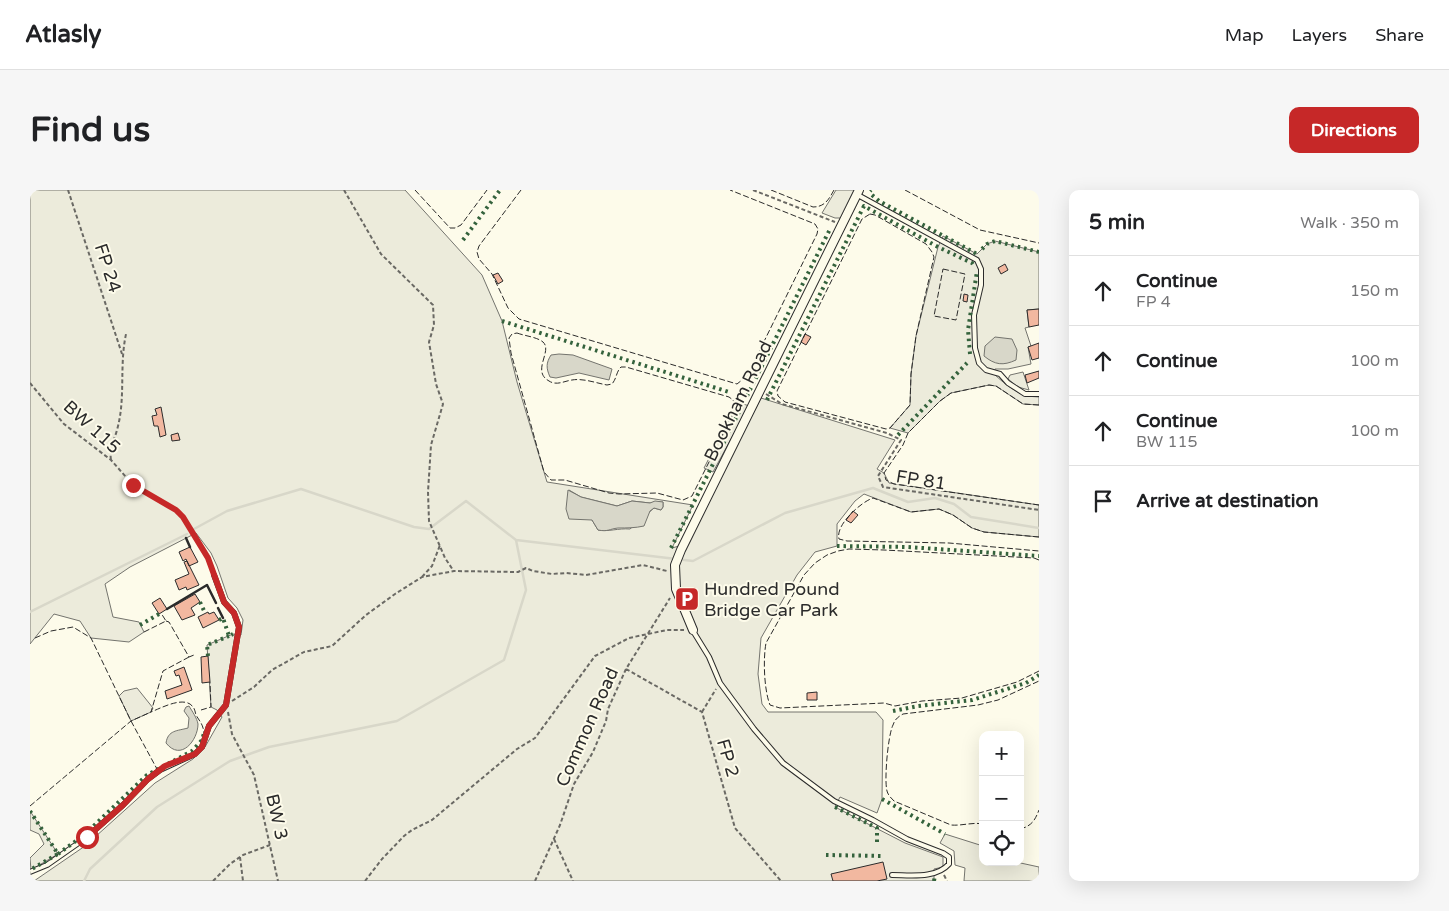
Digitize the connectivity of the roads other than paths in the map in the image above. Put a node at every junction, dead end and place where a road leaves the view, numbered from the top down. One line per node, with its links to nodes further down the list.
1 (858, 192): 2 (lane); 4 (street, Bookham Road)
2 (1039, 394)
3 (214, 575): 5 (lane)
4 (693, 630): 6 (lane)
5 (30, 872)
6 (892, 875)

